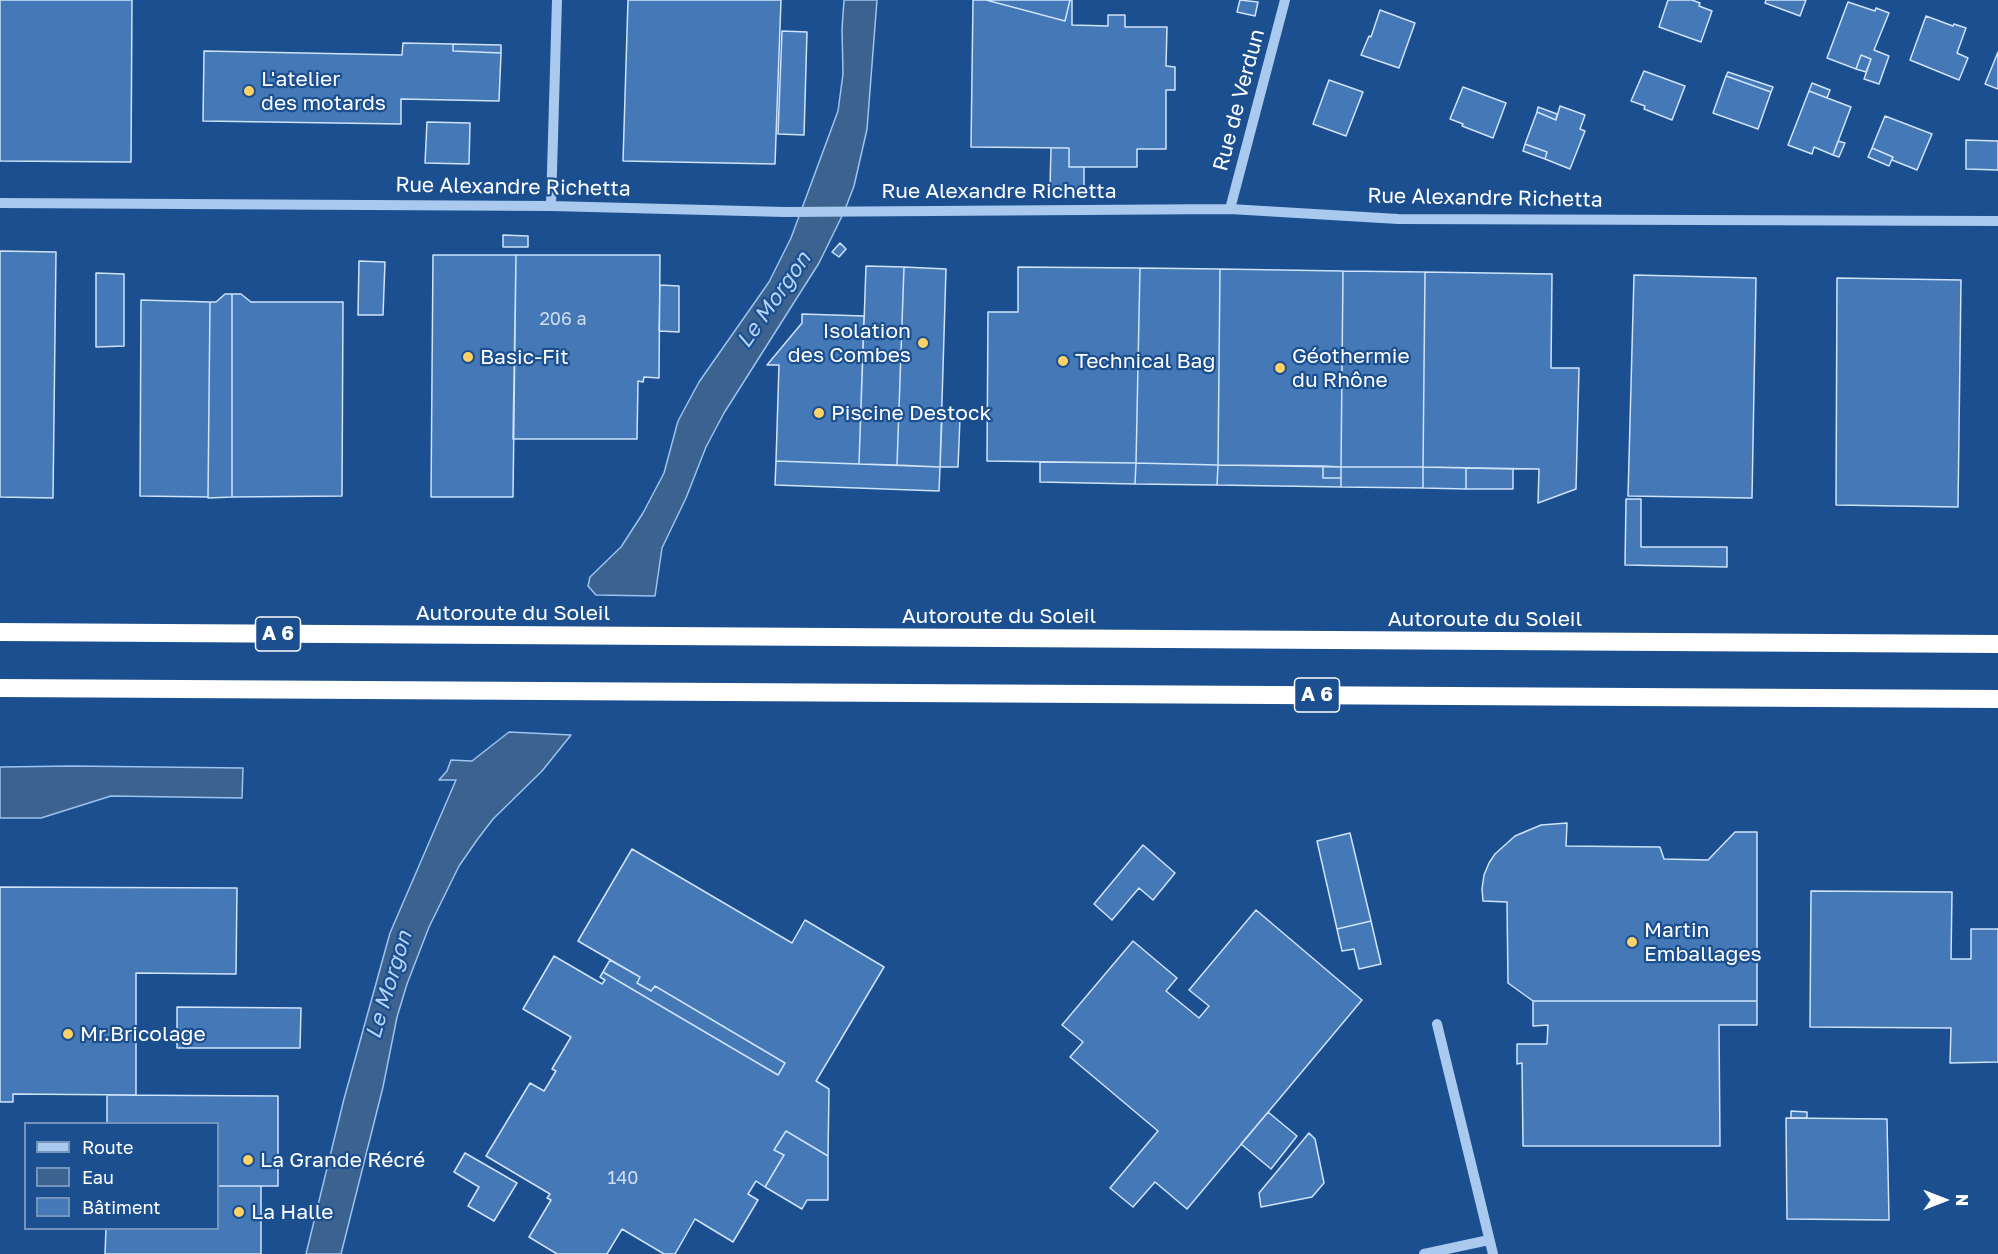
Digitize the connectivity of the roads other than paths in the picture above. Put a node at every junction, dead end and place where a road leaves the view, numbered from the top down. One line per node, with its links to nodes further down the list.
1 (557, 0): 4 (street)
2 (1285, 0): 5 (street, Rue de Verdun)
3 (0, 203): 4 (street, Rue Alexandre Richetta)
4 (551, 206): 5 (street, Rue Alexandre Richetta)
5 (1230, 209): 6 (street, Rue Alexandre Richetta)
6 (1998, 221)
7 (0, 632): 8 (highway, Autoroute du Soleil / A 6)
8 (1998, 644)
9 (0, 688): 10 (highway, A 6)
10 (1998, 699)
11 (1437, 1024): 12 (street)
12 (1489, 1240): 13 (street); 14 (street)
13 (1424, 1254)
14 (1492, 1254)

